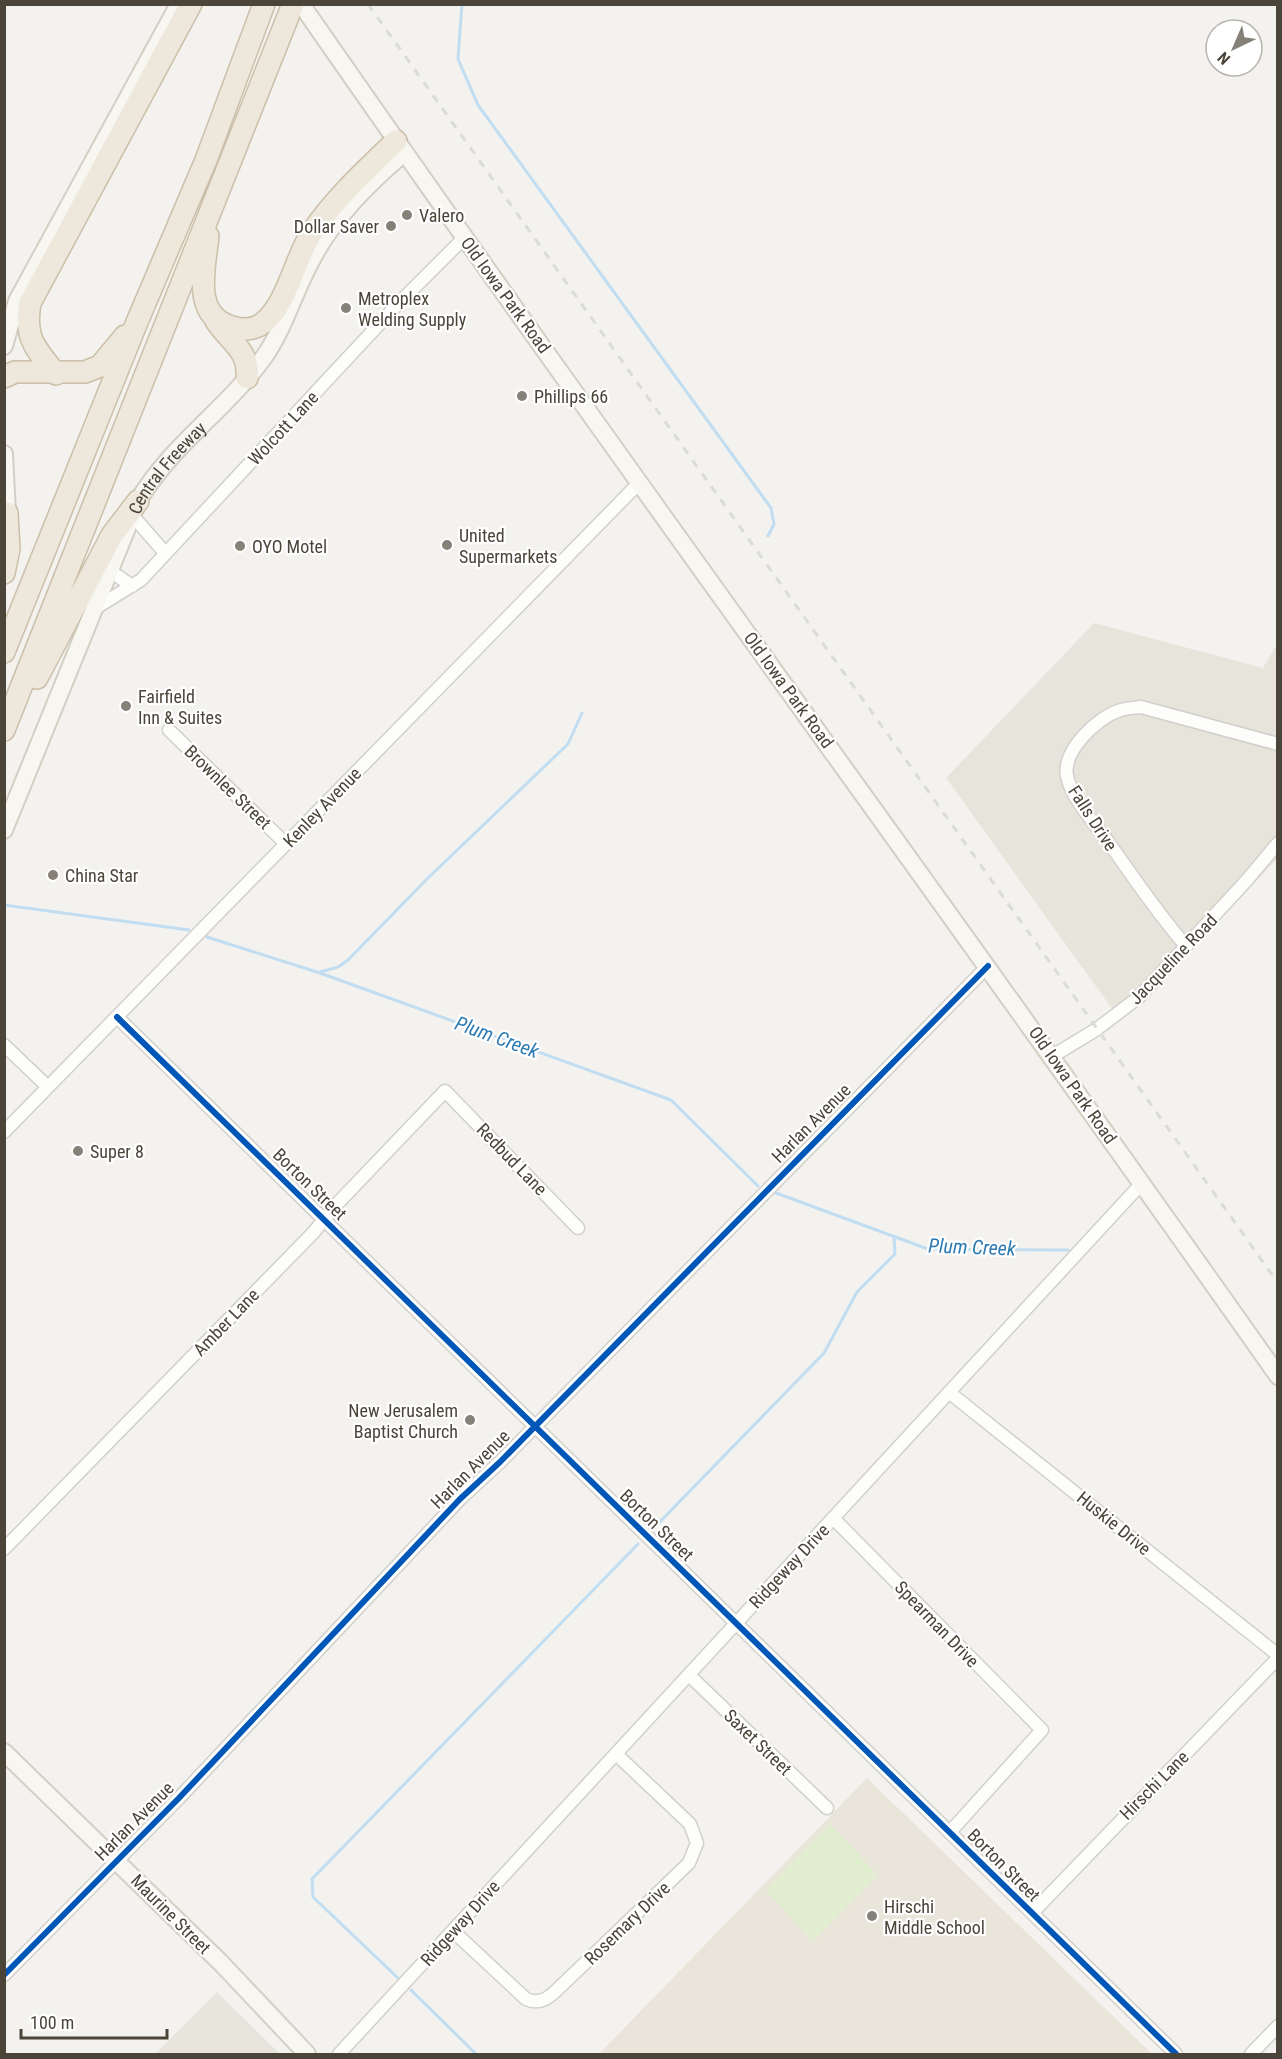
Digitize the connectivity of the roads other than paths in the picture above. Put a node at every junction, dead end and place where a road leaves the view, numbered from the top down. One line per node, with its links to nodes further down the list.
1 (179, 4): 11 (main road)
2 (191, 4): 12 (highway)
3 (293, 4): 7 (highway)
4 (301, 4): 6 (main road, Old Iowa Park Road)
5 (260, 14): 10 (highway)
6 (400, 147): 8 (main road, Old Iowa Park Road); 9 (highway); 14 (main road, Central Freeway)
7 (212, 209): 9 (highway); 25 (highway)
8 (465, 237): 16 (main road, Old Iowa Park Road); 19 (street, Wolcott Lane)
9 (212, 315): 14 (highway)
10 (137, 322): 12 (highway); 24 (highway)
11 (4, 346)
12 (56, 374): 13 (highway)
13 (4, 377)
14 (247, 378): 17 (main road, Central Freeway)
15 (4, 454): 18 (main road)
16 (640, 482): 31 (street, Kenley Avenue); 33 (main road, Old Iowa Park Road)
17 (135, 508): 19 (street); 20 (main road, Central Freeway); 25 (highway)
18 (6, 519): 21 (highway)
19 (165, 553): 22 (street, Wolcott Lane)
20 (109, 570): 22 (street); 23 (main road, Central Freeway)
21 (4, 573)
22 (132, 586): 23 (street, Wolcott Lane)
23 (94, 609): 29 (main road, Central Freeway)
24 (4, 652)
25 (18, 698): 26 (highway)
26 (4, 730)
27 (169, 730): 31 (street, Brownlee Street)
28 (1278, 744): 32 (street, Falls Drive)
29 (4, 830)
30 (1278, 843): 32 (street, Jacqueline Road)
31 (286, 844): 34 (street, Kenley Avenue)
32 (1186, 946): 36 (street, Jacqueline Road)
33 (988, 966): 36 (main road, Old Iowa Park Road); 45 (street, Harlan Avenue)
34 (117, 1017): 37 (street, Kenley Avenue); 41 (street, Borton Street)
35 (4, 1045): 37 (street)
36 (1052, 1057): 40 (main road, Old Iowa Park Road)
37 (48, 1087): 39 (street, Kenley Avenue)
38 (445, 1091): 41 (street, Amber Lane); 42 (street, Redbud Lane)
39 (4, 1132)
40 (1142, 1183): 43 (main road, Old Iowa Park Road); 44 (street, Ridgeway Drive)
41 (325, 1218): 45 (street, Borton Street); 47 (street, Amber Lane)
42 (578, 1228)
43 (1278, 1376)
44 (950, 1393): 46 (street, Ridgeway Drive); 49 (street, Huskie Drive)
45 (535, 1426): 48 (street, Borton Street); 55 (street, Harlan Avenue)
46 (833, 1518): 48 (street, Ridgeway Drive); 54 (street, Spearman Drive)
47 (4, 1549)
48 (736, 1623): 50 (street, Ridgeway Drive); 54 (street, Borton Street)
49 (1278, 1656): 56 (street, Hirschi Lane)
50 (689, 1675): 52 (street, Ridgeway Drive); 53 (street, Saxet Street)
51 (4, 1752): 55 (main road, Maurine Street)
52 (616, 1754): 57 (street, Ridgeway Drive); 57 (street, Rosemary Drive)
53 (827, 1809)
54 (950, 1832): 56 (street, Borton Street)
55 (117, 1860): 58 (street, Harlan Avenue); 60 (main road, Maurine Street)
56 (1032, 1913): 62 (street, Borton Street)
57 (454, 1932): 61 (street, Ridgeway Drive)
58 (4, 1975)
59 (1278, 2026): 63 (street)
60 (307, 2055)
61 (339, 2055)
62 (1176, 2055)
63 (1251, 2055)

